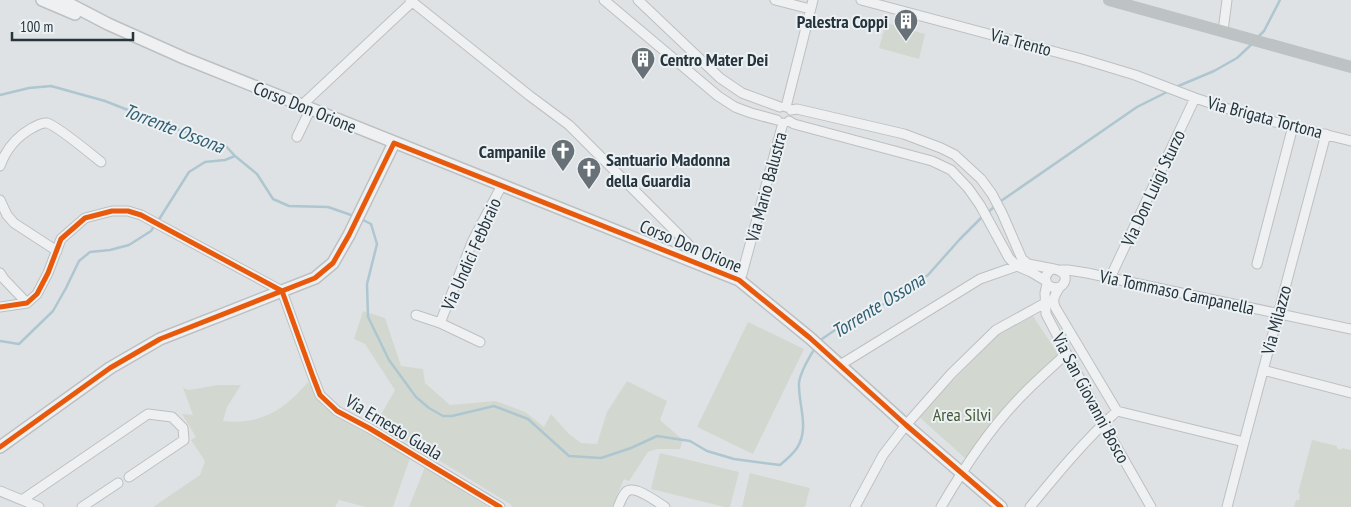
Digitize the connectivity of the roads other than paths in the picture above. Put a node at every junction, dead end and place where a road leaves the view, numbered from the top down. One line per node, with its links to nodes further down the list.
1 (42, 0): 13 (street, Corso Don Orione)
2 (62, 0): 13 (street, Corso Don Orione)
3 (604, 0): 21 (street)
4 (638, 0): 19 (street)
5 (775, 0): 12 (street)
6 (812, 0): 12 (street, Via Mario Balustra)
7 (861, 0): 16 (street, Via Trento)
8 (1109, 0): 11 (main road)
9 (1227, 0): 14 (street)
10 (411, 1): 18 (street); 35 (street)
11 (1143, 4): 14 (main road)
12 (810, 10): 19 (street, Via Mario Balustra)
13 (108, 24): 18 (street, Corso Don Orione)
14 (1223, 31): 15 (main road)
15 (1351, 66)
16 (1180, 92): 17 (street, Via Brigata Tortona)
17 (1195, 98): 22 (street, Via Brigata Tortona); 40 (street, Via Don Luigi Sturzo)
18 (306, 106): 26 (street); 28 (street, Corso Don Orione)
19 (786, 108): 20 (street); 21 (street); 21 (street)
20 (837, 120): 23 (street); 24 (street)
21 (783, 122): 23 (street); 41 (street, Via Mario Balustra)
22 (1293, 126): 25 (street, Via Brigata Tortona); 36 (street)
23 (834, 134): 29 (street)
24 (904, 134): 29 (street); 38 (street, Via Tommaso Campanella)
25 (1326, 134): 27 (street, Via Brigata Tortona); 48 (street, Via Milazzo)
26 (297, 138)
27 (1351, 141)
28 (394, 143): 32 (street, Corso Don Orione); 44 (street)
29 (899, 151): 37 (street)
30 (101, 162): 31 (street)
31 (0, 166)
32 (502, 185): 35 (street, Corso Don Orione); 50 (street, Via Undici Febbraio)
33 (0, 200): 34 (street)
34 (56, 252): 44 (street); 46 (street)
35 (702, 264): 41 (street, Corso Don Orione)
36 (1258, 264)
37 (1017, 266): 42 (street); 54 (street)
38 (1057, 269): 40 (street, Via Tommaso Campanella); 42 (street); 43 (street)
39 (0, 273): 46 (street)
40 (1110, 278): 48 (street, Via Tommaso Campanella)
41 (739, 280): 54 (street, Corso Don Orione)
42 (1046, 282): 43 (street); 45 (street, Via San Giovanni Bosco)
43 (1059, 288): 57 (street, Via San Giovanni Bosco)
44 (282, 291): 61 (street); 70 (street, Via Ernesto Guala)
45 (1047, 302): 53 (street, Via San Giovanni Bosco); 59 (street)
46 (26, 303): 47 (street)
47 (0, 307)
48 (1278, 314): 51 (street, Via Tommaso Campanella); 55 (street, Via Milazzo)
49 (416, 315): 50 (street, Via Undici Febbraio)
50 (440, 323): 52 (street, Via Undici Febbraio)
51 (1351, 330)
52 (480, 342)
53 (1066, 354): 58 (street, Via San Giovanni Bosco); 62 (street)
54 (840, 365): 59 (street, Corso Don Orione)
55 (1263, 370): 56 (street); 60 (street, Via Milazzo)
56 (1351, 392)
57 (1117, 410): 58 (street); 60 (street)
58 (1103, 423): 75 (street); 76 (street, Via San Giovanni Bosco)
59 (906, 425): 62 (street, Corso Don Orione); 67 (street)
60 (1244, 442): 77 (street, Via Milazzo)
61 (0, 447)
62 (961, 473): 73 (street); 74 (street, Corso Don Orione)
63 (129, 477): 66 (street)
64 (118, 483): 69 (street)
65 (0, 491): 66 (street)
66 (22, 500): 68 (street)
67 (858, 506)
68 (39, 507)
69 (82, 507)
70 (500, 507)
71 (618, 507): 72 (street)
72 (665, 507)
73 (941, 507)
74 (1001, 507)
75 (1030, 507)
76 (1151, 507)
77 (1227, 507)

